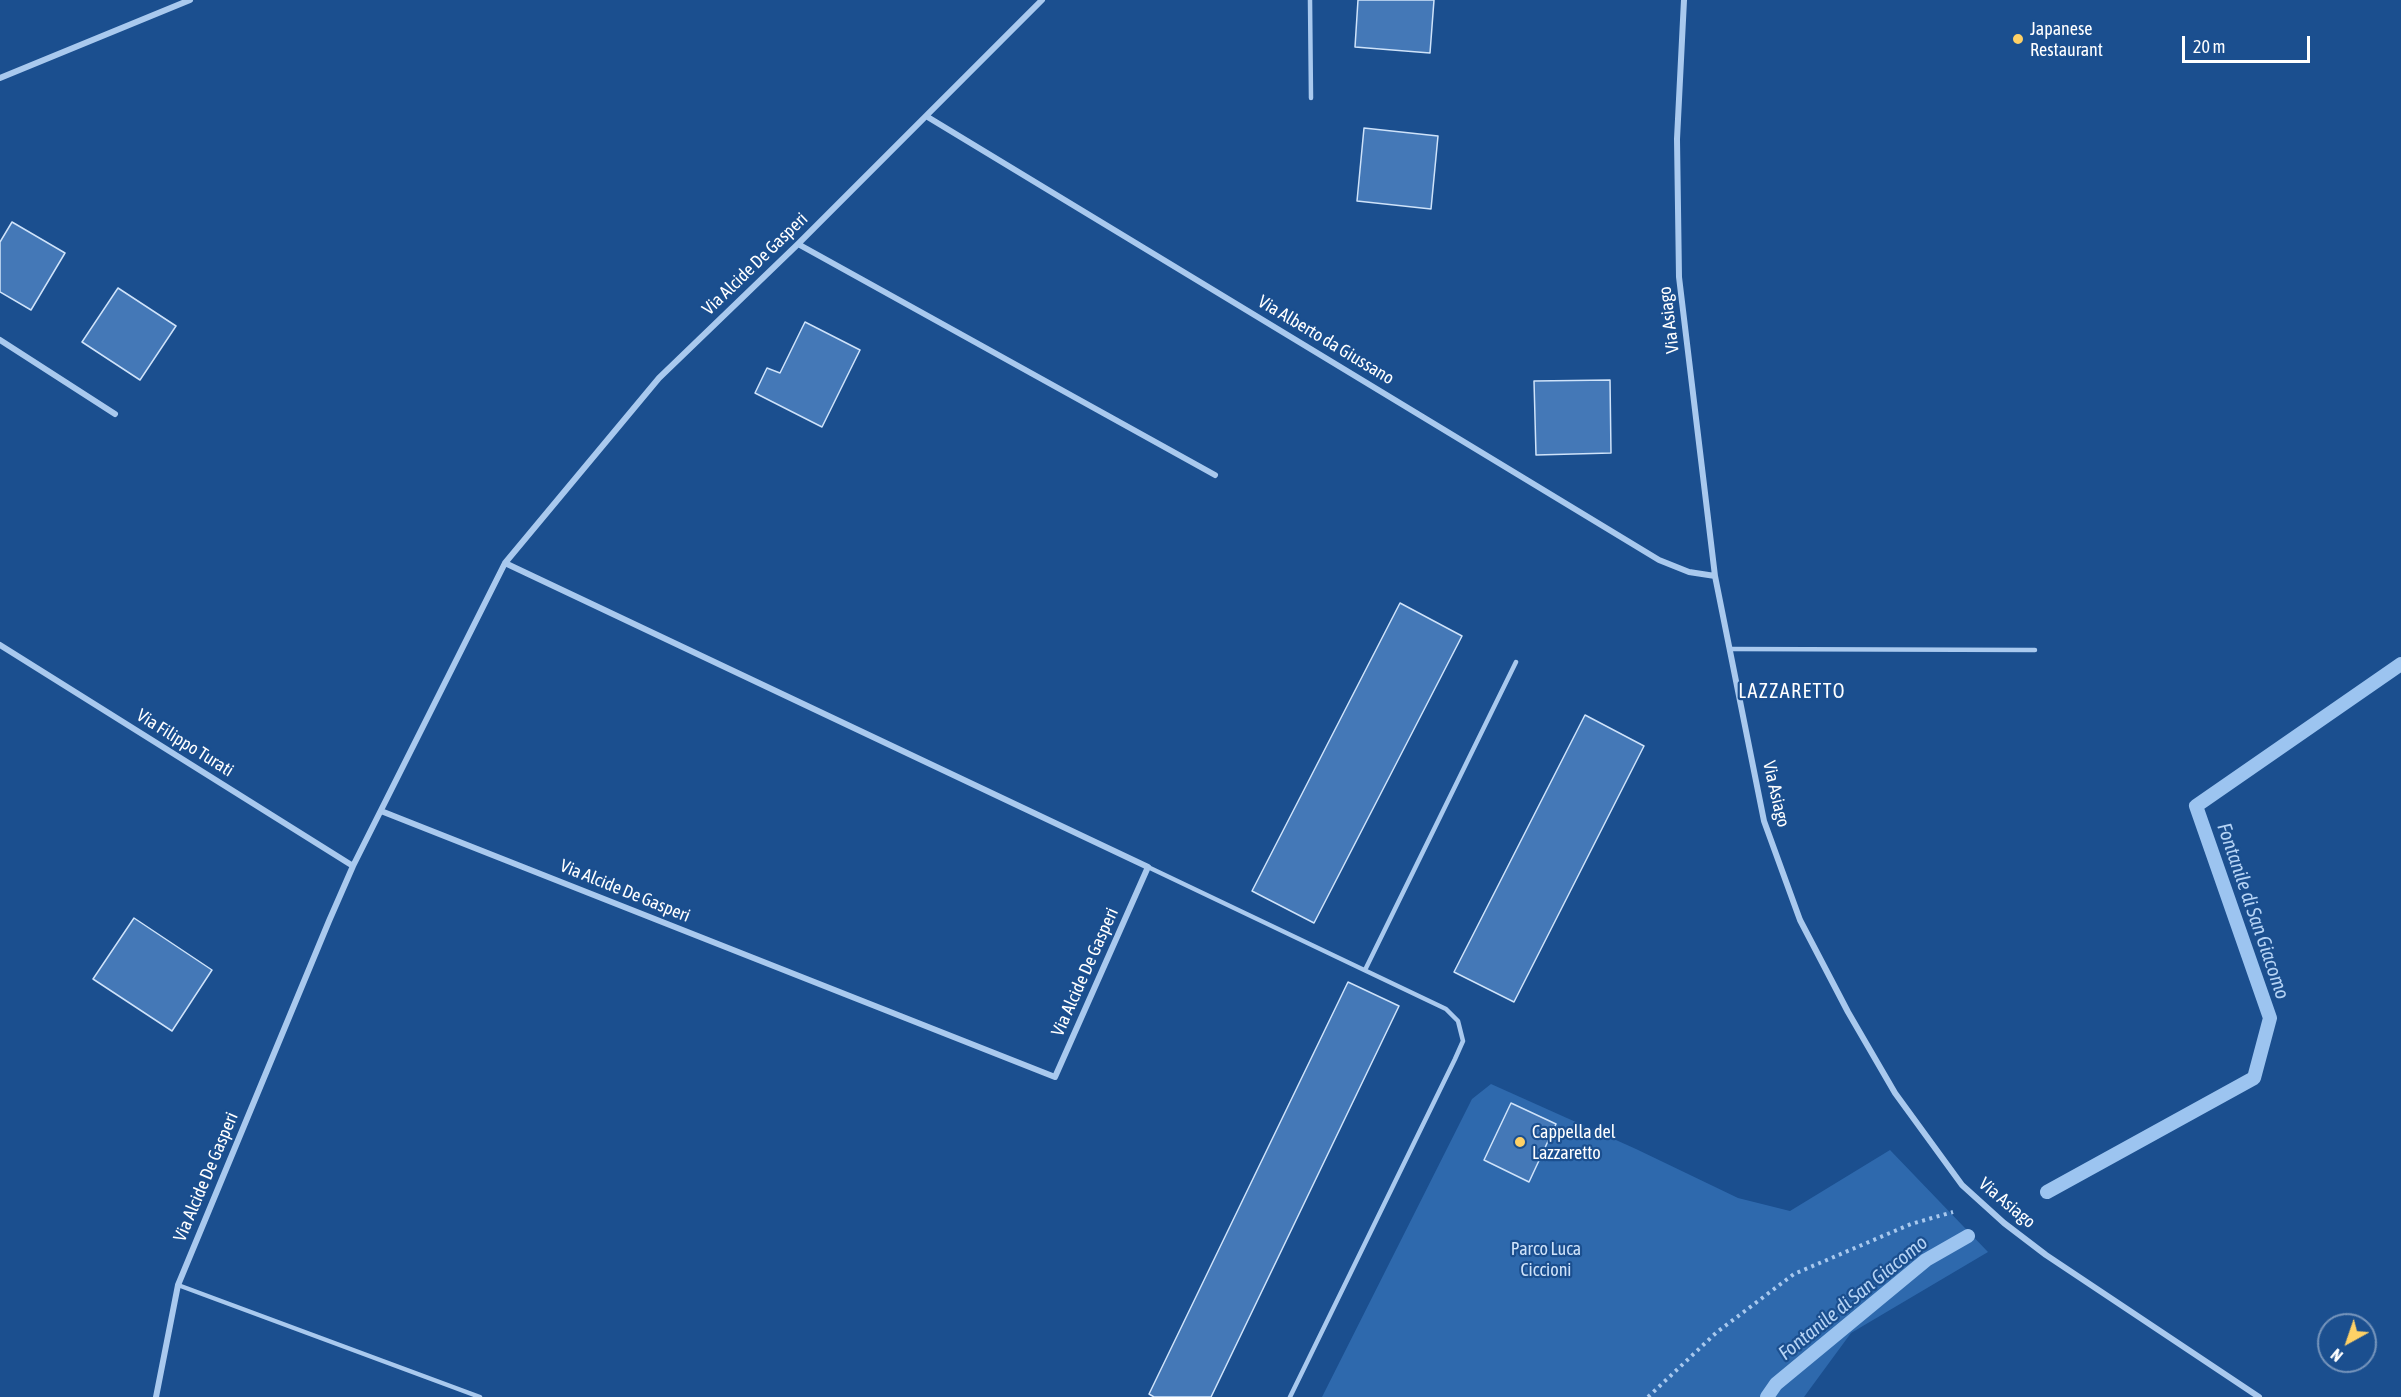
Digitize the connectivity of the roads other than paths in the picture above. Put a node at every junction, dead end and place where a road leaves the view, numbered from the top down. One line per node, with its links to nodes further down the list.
1 (190, 0): 5 (street)
2 (1042, 0): 7 (street, Via Alcide De Gasperi)
3 (1310, 0): 6 (lane)
4 (1684, 0): 13 (street, Via Asiago)
5 (0, 78)
6 (1311, 98)
7 (926, 116): 8 (street, Via Alcide De Gasperi); 13 (street, Via Alberto da Giussano)
8 (798, 244): 11 (street); 12 (street, Via Alcide De Gasperi)
9 (0, 339): 10 (street)
10 (116, 414)
11 (1215, 474)
12 (505, 563): 18 (street, Via Alcide De Gasperi); 20 (street)
13 (1715, 576): 15 (street, Via Asiago)
14 (0, 645): 19 (street, Via Filippo Turati)
15 (1730, 649): 16 (lane); 26 (street, Via Asiago)
16 (2035, 650)
17 (1516, 662): 21 (lane)
18 (381, 811): 19 (street, Via Alcide De Gasperi); 20 (street, Via Alcide De Gasperi)
19 (353, 866): 22 (street, Via Alcide De Gasperi)
20 (1148, 867): 21 (lane)
21 (1365, 970): 25 (lane)
22 (178, 1285): 23 (street, Via Alcide De Gasperi); 24 (lane)
23 (156, 1397)
24 (480, 1397)
25 (1290, 1397)
26 (2259, 1397)

